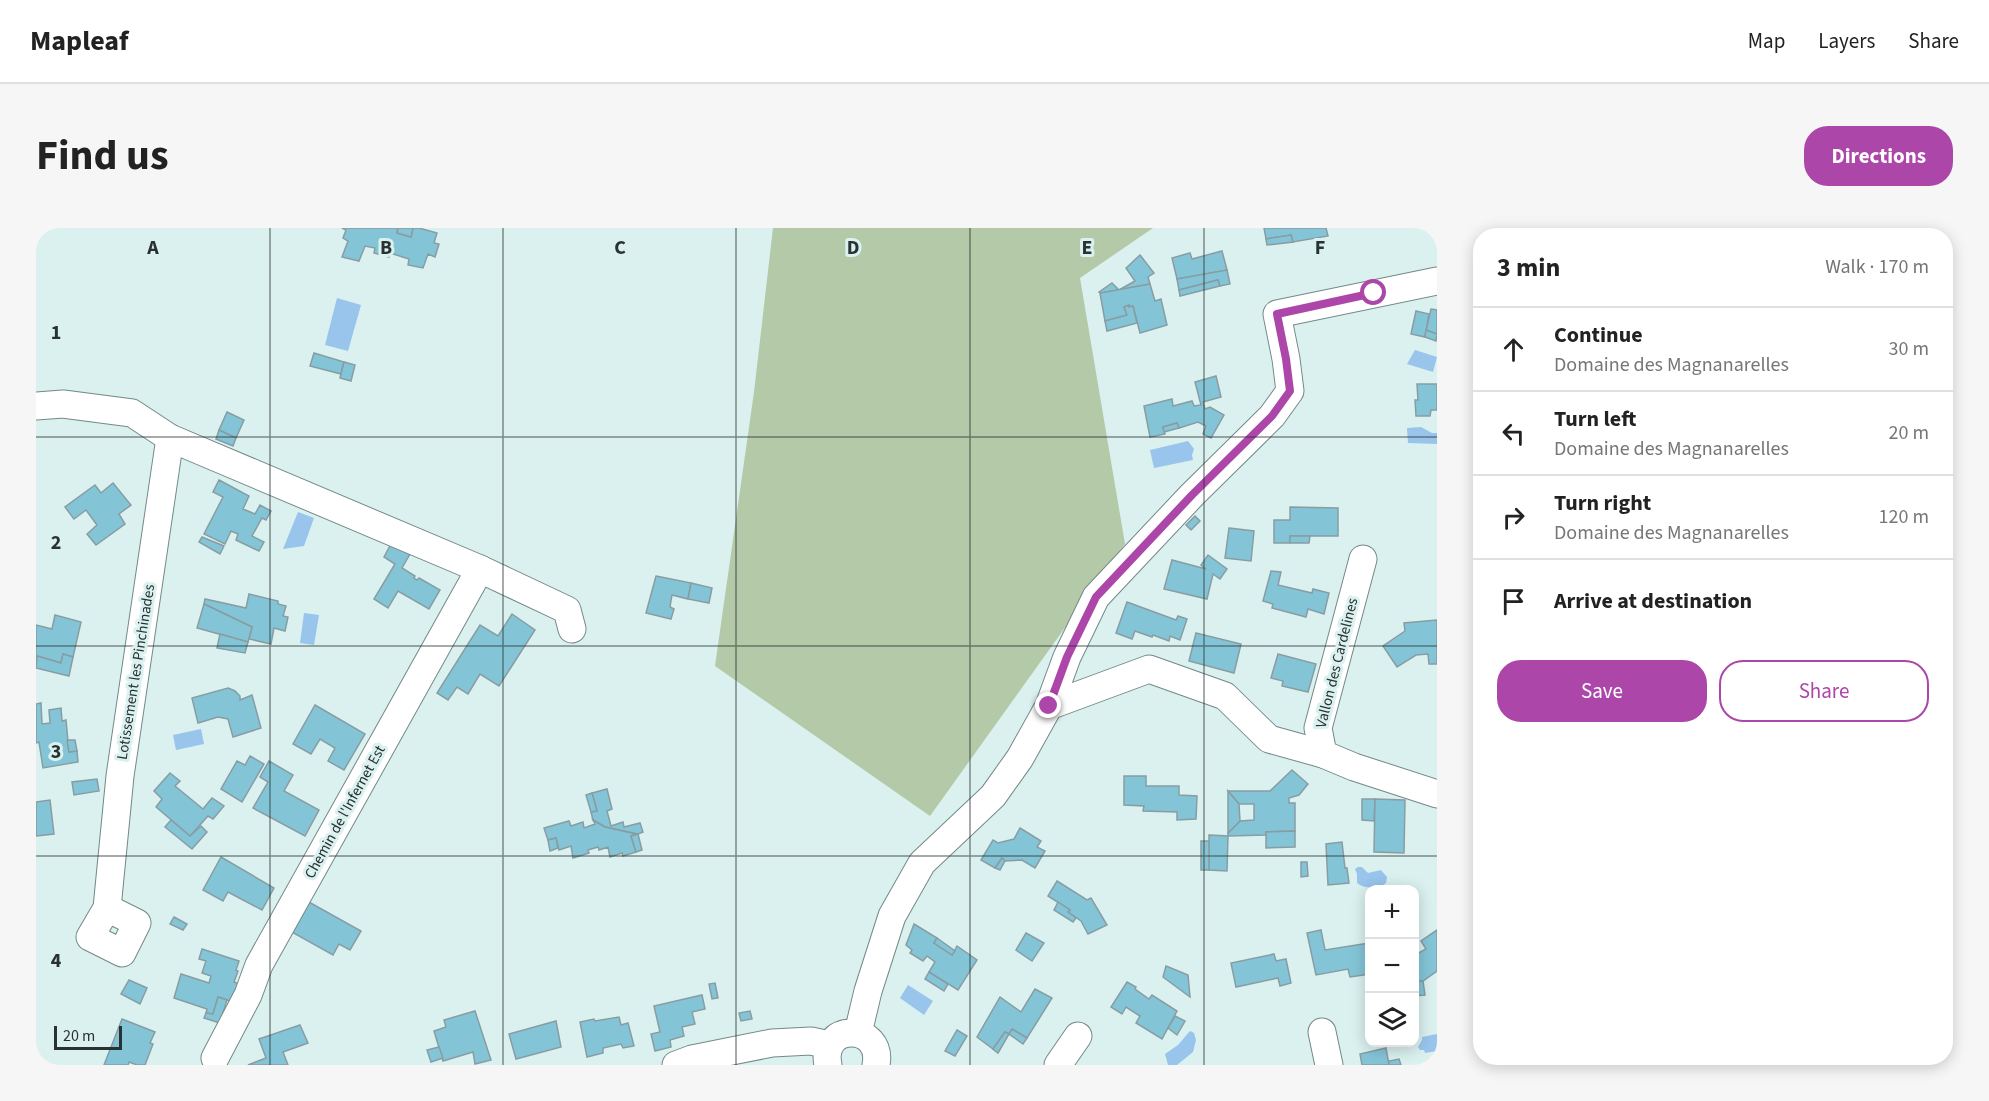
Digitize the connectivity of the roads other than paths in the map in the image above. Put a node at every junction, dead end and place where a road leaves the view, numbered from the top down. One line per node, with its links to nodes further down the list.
1 (1437, 281): 7 (street)
2 (36, 406): 3 (street)
3 (170, 438): 5 (street); 10 (street, Lotissement les Pinchinades)
4 (1363, 559): 8 (street, Vallon des Cardelines)
5 (480, 569): 6 (street); 15 (street, Chemin de l'Infernet Est)
6 (572, 629)
7 (1049, 706): 8 (street); 12 (street)
8 (1323, 754): 9 (street)
9 (1437, 794)
10 (107, 908)
11 (1322, 1032): 19 (street)
12 (858, 1033): 14 (street); 16 (street)
13 (1078, 1036): 18 (street)
14 (829, 1055): 17 (street)
15 (216, 1058)
16 (879, 1064)
17 (676, 1065)
18 (1058, 1065)
19 (1329, 1065)

